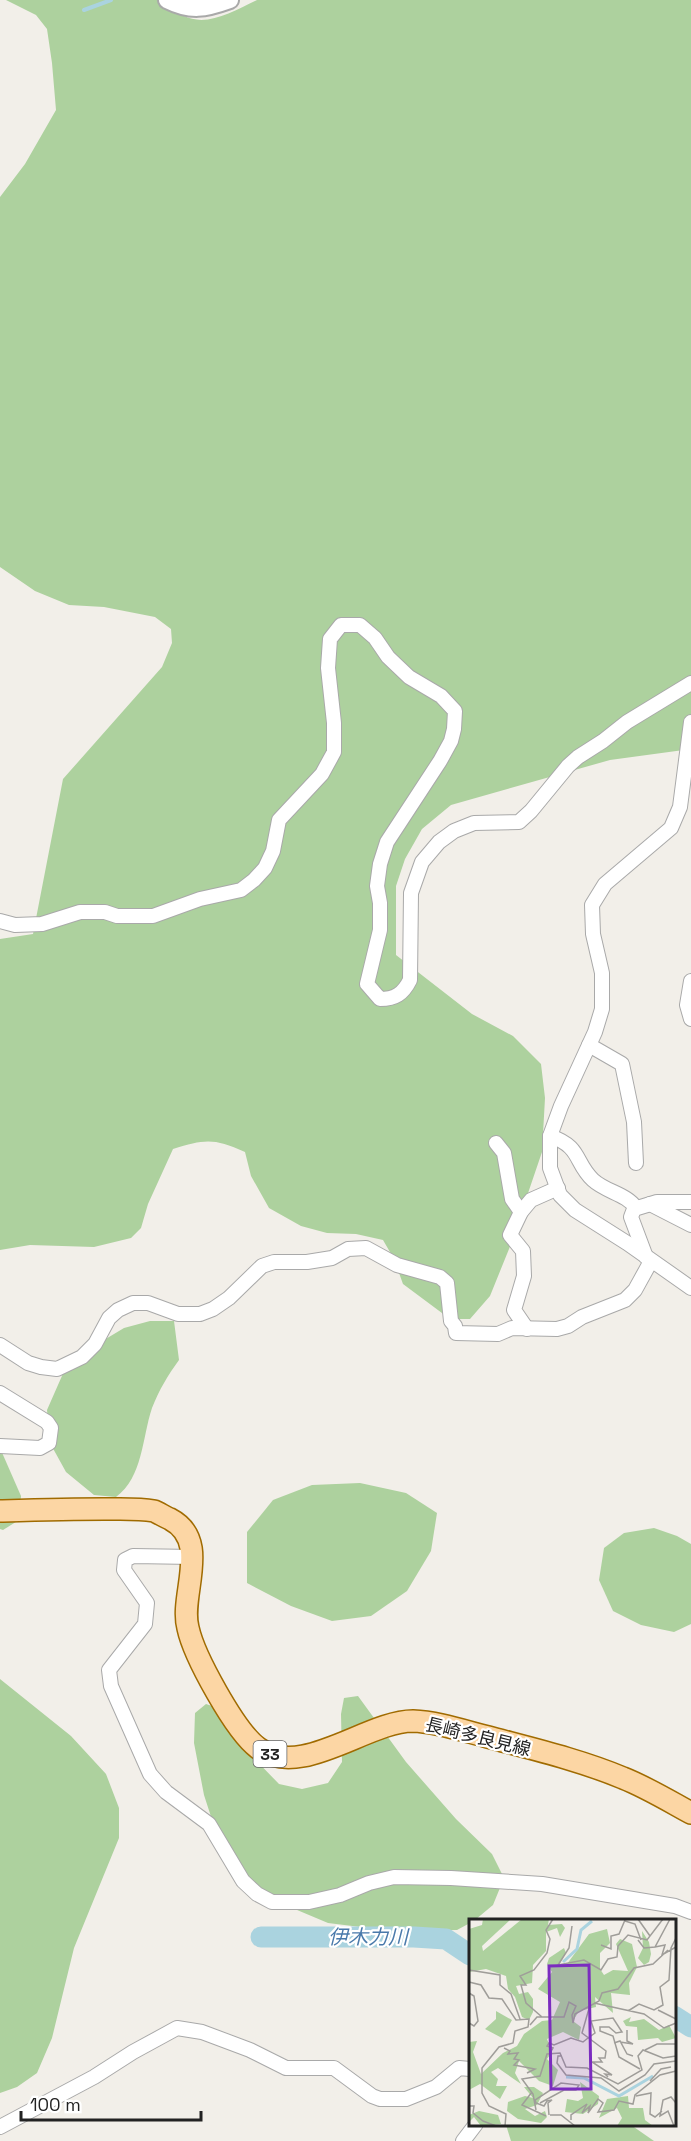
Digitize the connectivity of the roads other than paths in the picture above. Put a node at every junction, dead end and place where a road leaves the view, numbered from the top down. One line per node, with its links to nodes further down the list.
1 (166, 0): 2 (street)
2 (230, 0)
3 (691, 683): 5 (street)
4 (691, 722): 8 (street)
5 (0, 921)
6 (691, 981): 7 (street)
7 (691, 1018)
8 (589, 1045): 9 (street); 11 (street)
9 (550, 1136): 12 (street); 15 (street)
10 (496, 1143): 16 (street)
11 (636, 1163)
12 (558, 1188): 16 (street); 18 (street)
13 (691, 1202): 14 (street)
14 (650, 1204): 15 (street); 17 (street)
15 (636, 1208): 18 (street)
16 (522, 1212): 20 (street)
17 (691, 1225)
18 (648, 1259): 19 (street); 20 (street)
19 (691, 1288)
20 (527, 1329): 21 (street)
21 (0, 1345)
22 (0, 1393): 23 (street)
23 (0, 1446)
24 (0, 1511): 25 (main road, 長崎多良見線 / 33)
25 (193, 1557): 26 (main road, 長崎多良見線 / 33); 27 (street)
26 (691, 1813)
27 (691, 1912)
28 (469, 2069): 30 (street)
29 (474, 2126): 31 (street)
30 (0, 2127)
31 (463, 2141)

